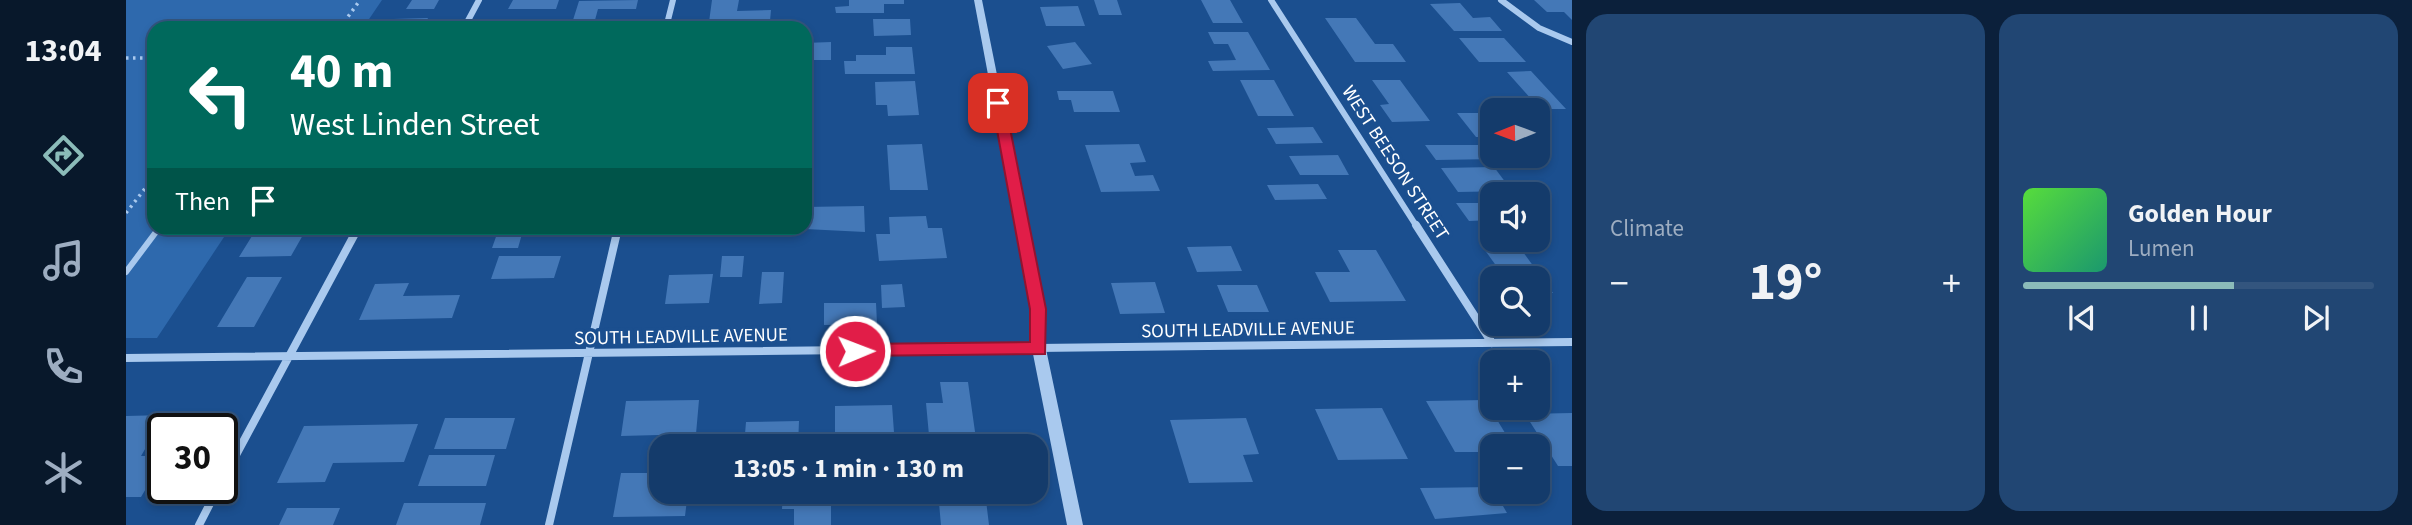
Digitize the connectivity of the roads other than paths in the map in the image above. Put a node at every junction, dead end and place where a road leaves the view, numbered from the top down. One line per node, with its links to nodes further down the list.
1 (479, 0): 6 (street)
2 (673, 0): 7 (street)
3 (978, 0): 15 (street)
4 (1271, 0): 14 (street, WEST BEESON STREET)
5 (1501, 0): 8 (street)
6 (468, 21)
7 (668, 21)
8 (1572, 42)
9 (154, 235): 12 (lane)
10 (354, 235): 17 (street)
11 (616, 235): 16 (street)
12 (126, 272)
13 (1572, 342): 14 (street, SOUTH LEADVILLE AVENUE)
14 (1492, 343): 15 (street, SOUTH LEADVILLE AVENUE)
15 (1039, 349): 16 (street, SOUTH LEADVILLE AVENUE); 23 (street)
16 (588, 354): 17 (street, SOUTH LEADVILLE AVENUE); 22 (street)
17 (289, 357): 18 (street, SOUTH LEADVILLE AVENUE); 19 (street)
18 (126, 358)
19 (238, 451)
20 (210, 504): 21 (street)
21 (199, 525)
22 (549, 525)
23 (1076, 525)

